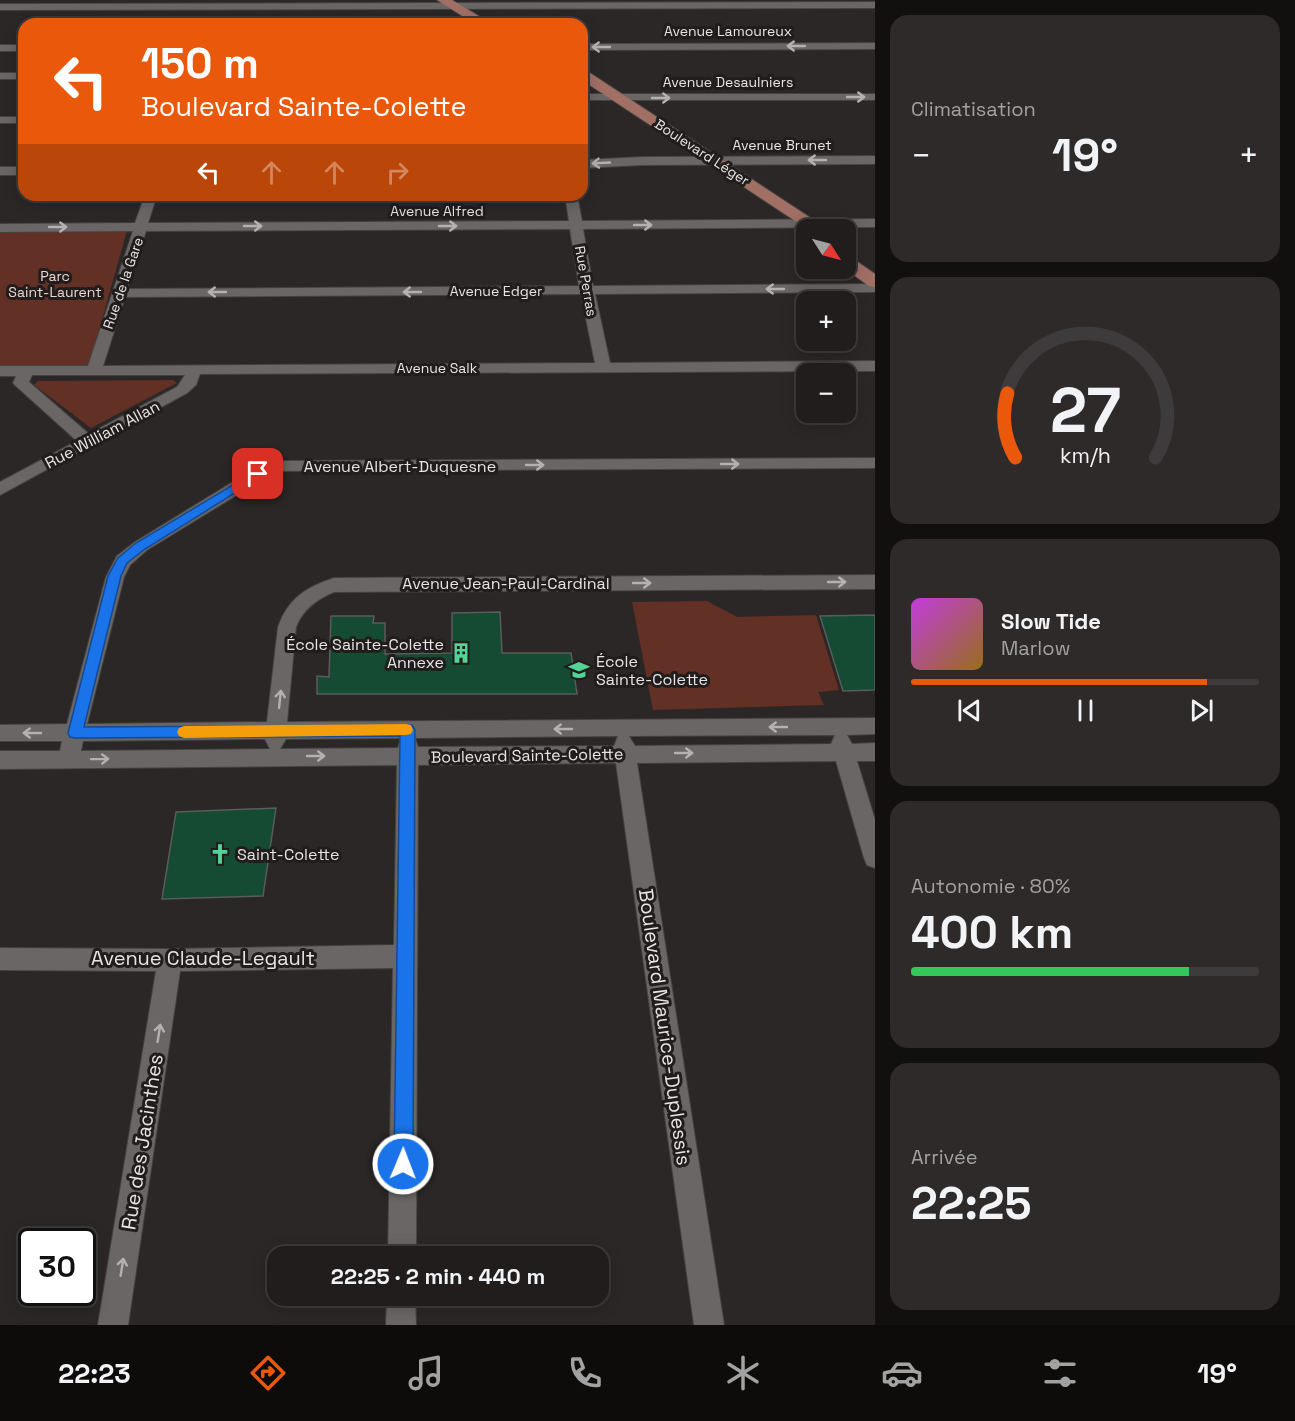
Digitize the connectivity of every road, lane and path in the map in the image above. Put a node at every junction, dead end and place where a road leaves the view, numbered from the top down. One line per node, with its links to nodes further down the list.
1 (92, 3): 2 (street); 5 (street); 6 (street)
2 (421, 3): 3 (street); 7 (street)
3 (458, 3): 4 (street); 8 (main road)
4 (875, 4)
5 (0, 7)
6 (85, 17)
7 (421, 17)
8 (484, 18)
9 (875, 46): 10 (street, Avenue Lamoureux, one-way to 10)
10 (588, 47)
11 (0, 48): 12 (street)
12 (18, 48)
13 (0, 76): 14 (street)
14 (18, 76)
15 (588, 78): 18 (main road, Boulevard Léger)
16 (589, 97): 18 (street, Avenue Desaulniers); 22 (main road, Boulevard Léger)
17 (875, 97): 18 (street, Avenue Desaulniers, one-way to 17)
18 (619, 98): 23 (main road, Boulevard Léger)
19 (0, 120): 20 (street)
20 (18, 120)
21 (875, 160): 23 (street, Avenue Brunet, one-way to 23)
22 (693, 161): 23 (street, Avenue Brunet); 24 (street, Avenue Brunet, one-way to 24); 31 (main road, Boulevard Léger)
23 (716, 161): 29 (main road, Boulevard Léger)
24 (588, 164)
25 (0, 171): 26 (street)
26 (18, 171)
27 (149, 201): 35 (street, Rue de la Gare)
28 (572, 201): 32 (street, Rue Perras)
29 (798, 219)
30 (875, 223): 33 (street)
31 (788, 224): 32 (street, Avenue Alfred, one-way to 31); 34 (main road, Boulevard Léger)
32 (577, 225): 35 (street, Avenue Alfred, one-way to 32); 42 (street, Rue Perras)
33 (856, 225)
34 (796, 226)
35 (142, 227): 36 (street, Avenue Alfred, one-way to 35); 43 (street, Rue de la Gare)
36 (0, 228)
37 (856, 252): 38 (main road)
38 (875, 264)
39 (856, 269): 40 (main road)
40 (875, 282)
41 (875, 288): 42 (street, Avenue Edger, one-way to 42)
42 (587, 291): 43 (street, Avenue Edger, one-way to 43); 45 (street, Rue Perras)
43 (118, 293): 46 (street, Rue de la Gare)
44 (875, 366): 45 (street, Avenue Salk)
45 (603, 367): 47 (street, Avenue Salk)
46 (94, 370): 47 (street, Avenue Salk); 49 (street, Avenue Salk)
47 (194, 370): 50 (street, Rue William Allan)
48 (0, 371): 49 (street, Avenue Salk)
49 (26, 371): 50 (street)
50 (87, 441): 52 (street, Rue William Allan)
51 (875, 463): 60 (street, Avenue Albert-Duquesne, one-way to 51)
52 (0, 489)
53 (875, 582): 58 (street, Avenue Jean-Paul-Cardinal, one-way to 53)
54 (875, 726): 55 (street, Boulevard Sainte-Colette)
55 (836, 727): 56 (street, Boulevard Sainte-Colette, one-way to 56); 62 (street)
56 (621, 728): 57 (street, Boulevard Sainte-Colette, one-way to 57); 63 (street, Boulevard Maurice-Duplessis)
57 (407, 730): 58 (street, Boulevard Sainte-Colette); 64 (street)
58 (276, 732): 60 (street, Boulevard Sainte-Colette); 65 (street, Avenue Jean-Paul-Cardinal)
59 (0, 733): 60 (street, Boulevard Sainte-Colette, one-way to 59)
60 (75, 733): 66 (street, Avenue Albert-Duquesne)
61 (875, 752): 62 (street, Boulevard Sainte-Colette)
62 (844, 753): 63 (street, Boulevard Sainte-Colette, one-way to 62); 68 (street)
63 (625, 754): 64 (street, Boulevard Sainte-Colette); 76 (street, Boulevard Maurice-Duplessis)
64 (408, 756): 65 (street, Boulevard Sainte-Colette, one-way to 64); 69 (street)
65 (273, 757): 66 (street, Boulevard Sainte-Colette, one-way to 65)
66 (68, 759): 67 (street, Boulevard Sainte-Colette)
67 (0, 760)
68 (875, 858)
69 (406, 956): 71 (street, Avenue Claude-Legault); 72 (street)
70 (0, 959): 71 (street, Avenue Claude-Legault)
71 (170, 960): 74 (street, Rue des Jacinthes, one-way to 71)
72 (402, 1246)
73 (401, 1306): 75 (street)
74 (113, 1325)
75 (401, 1325)
76 (709, 1325)

